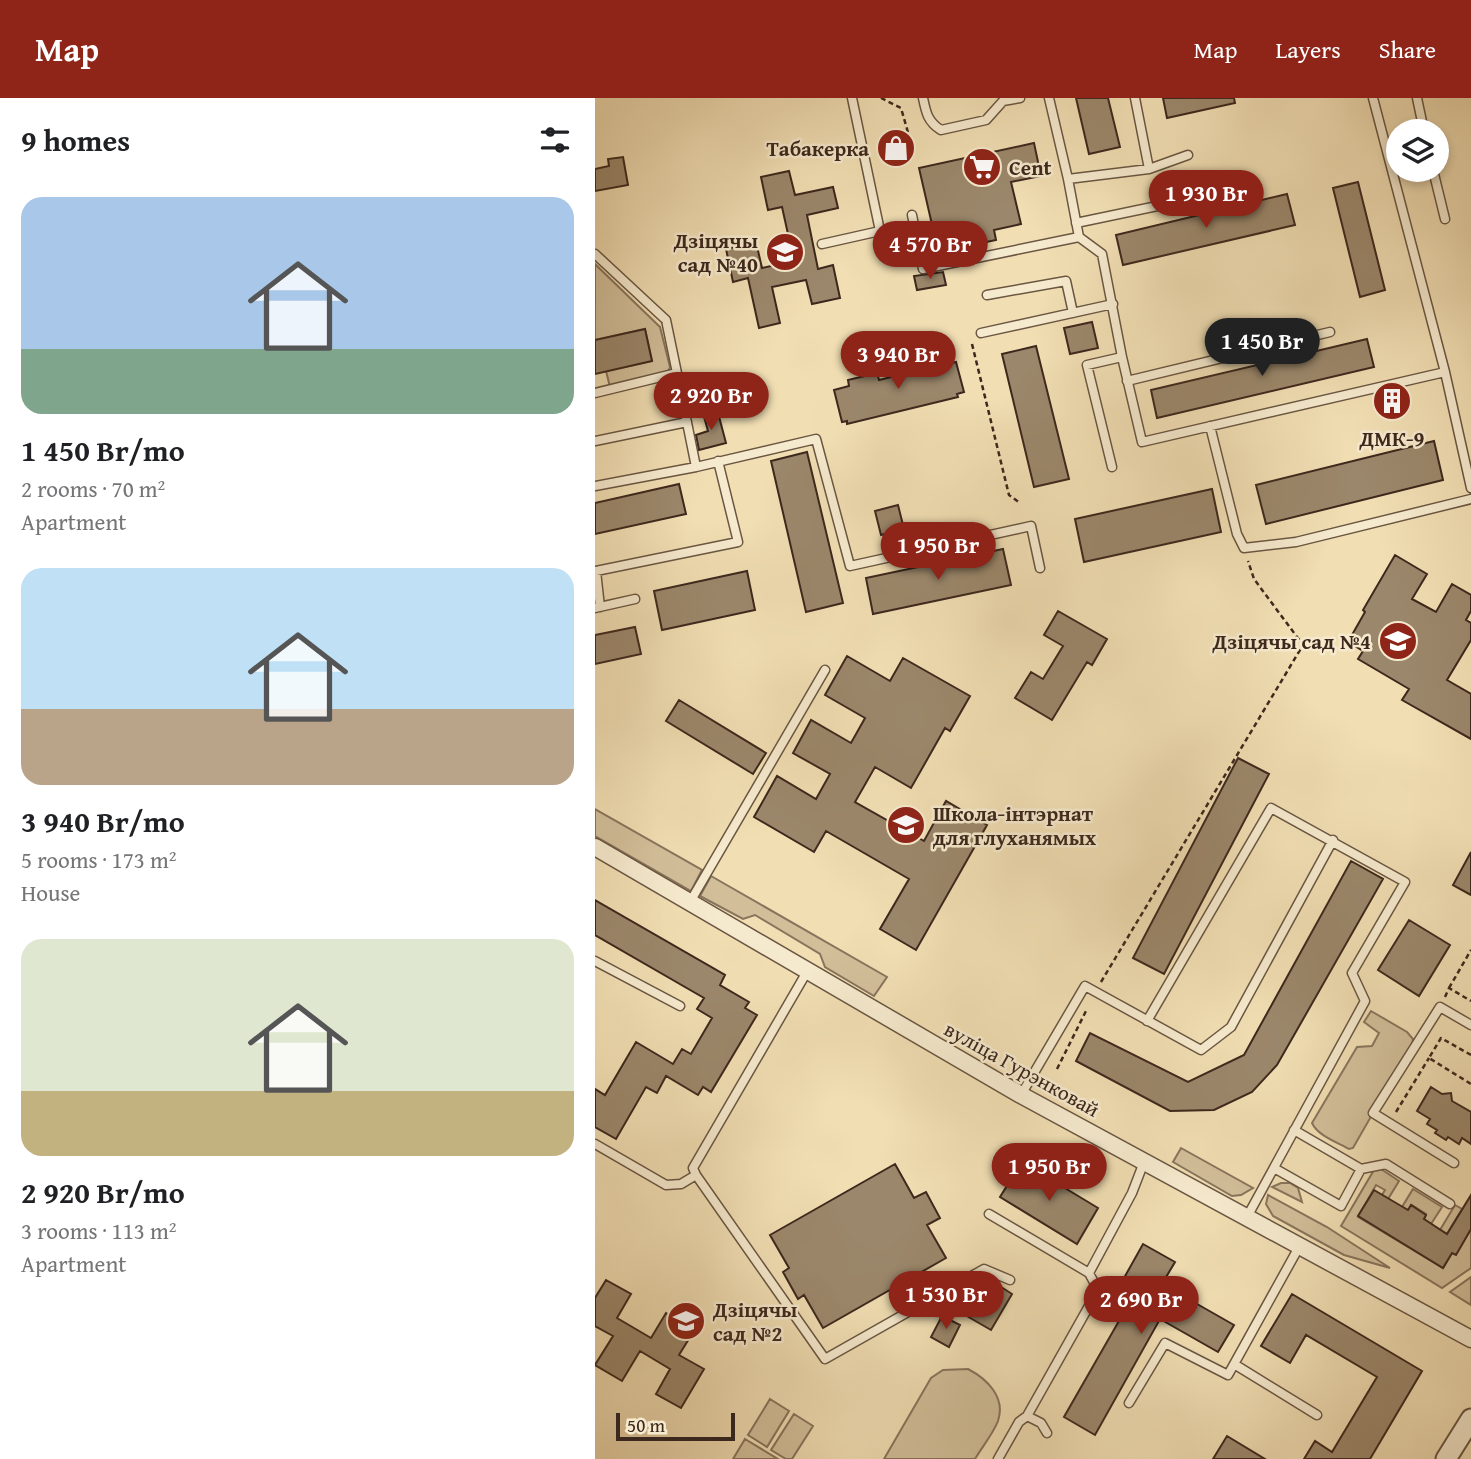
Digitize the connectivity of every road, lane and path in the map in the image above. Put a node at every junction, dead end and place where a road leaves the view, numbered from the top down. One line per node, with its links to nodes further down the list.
1 (852, 98): 20 (lane)
2 (881, 98): 10 (path)
3 (923, 98): 4 (lane)
4 (1020, 98)
5 (1049, 98): 13 (lane)
6 (1135, 98): 12 (lane)
7 (1373, 98): 29 (lane)
8 (1417, 98): 9 (lane)
9 (1422, 119)
10 (911, 143)
11 (1188, 155): 12 (lane)
12 (1149, 169): 13 (lane)
13 (1068, 179): 18 (lane)
14 (1436, 182): 17 (lane)
15 (1253, 186): 18 (lane)
16 (912, 215): 19 (lane)
17 (1444, 219)
18 (1076, 223): 19 (lane)
19 (1079, 237): 23 (lane)
20 (822, 244)
21 (595, 255): 30 (lane)
22 (987, 295): 24 (lane)
23 (1113, 304): 24 (lane); 28 (lane)
24 (1073, 313): 26 (lane)
25 (1330, 332): 31 (lane)
26 (981, 333)
27 (972, 344): 42 (path)
28 (1122, 357): 31 (lane); 38 (lane)
29 (1445, 372): 34 (lane); 40 (lane)
30 (677, 373): 32 (lane); 33 (lane)
31 (1127, 380): 34 (lane)
32 (595, 393)
33 (687, 422): 35 (lane); 37 (lane)
34 (1210, 426): 43 (lane)
35 (595, 441)
36 (718, 461): 37 (lane); 44 (lane); 46 (lane)
37 (696, 467): 39 (lane)
38 (1112, 467)
39 (595, 486)
40 (1471, 488)
41 (1471, 499): 43 (lane)
42 (1020, 503)
43 (1244, 548): 55 (path)
44 (1040, 568)
45 (635, 599): 46 (lane)
46 (598, 608)
47 (825, 670): 50 (lane)
48 (1333, 840): 59 (lane); 59 (lane); 67 (lane)
49 (595, 847): 50 (street, вуліца Гурэнковай)
50 (690, 902): 53 (street, вуліца Гурэнковай)
51 (1471, 950): 54 (path)
52 (595, 961): 57 (lane)
53 (808, 970): 65 (street, вуліца Гурэнковай); 73 (lane)
54 (1449, 988): 56 (path); 58 (path)
55 (1095, 992): 59 (lane); 63 (path); 65 (lane)
56 (1471, 1001)
57 (680, 1006)
58 (1440, 1007): 60 (lane); 66 (lane)
59 (1147, 1021)
60 (1471, 1025)
61 (1471, 1055): 62 (path)
62 (1429, 1058): 64 (path); 66 (path)
63 (1057, 1069)
64 (1471, 1084)
65 (1021, 1095): 69 (street, вуліца Гурэнковай)
66 (1389, 1121): 70 (lane)
67 (1294, 1130): 71 (lane); 72 (lane)
68 (595, 1144): 73 (lane)
69 (1144, 1162): 76 (street, вуліца Гурэнковай); 78 (lane)
70 (1454, 1163)
71 (1274, 1168): 72 (lane); 76 (lane)
72 (1361, 1168): 74 (lane)
73 (696, 1175): 79 (lane)
74 (1450, 1205)
75 (989, 1214): 78 (lane)
76 (1247, 1217): 77 (street, вуліца Гурэнковай)
77 (1299, 1247): 80 (street, вуліца Гурэнковай); 81 (lane)
78 (1089, 1273): 84 (lane)
79 (1010, 1280)
80 (1471, 1339)
81 (1234, 1364): 82 (lane); 83 (lane)
82 (1129, 1403)
83 (1317, 1415)
84 (1027, 1416): 86 (lane); 87 (lane)
85 (1471, 1419): 88 (street)
86 (1048, 1433)
87 (998, 1459)
88 (1446, 1459)

